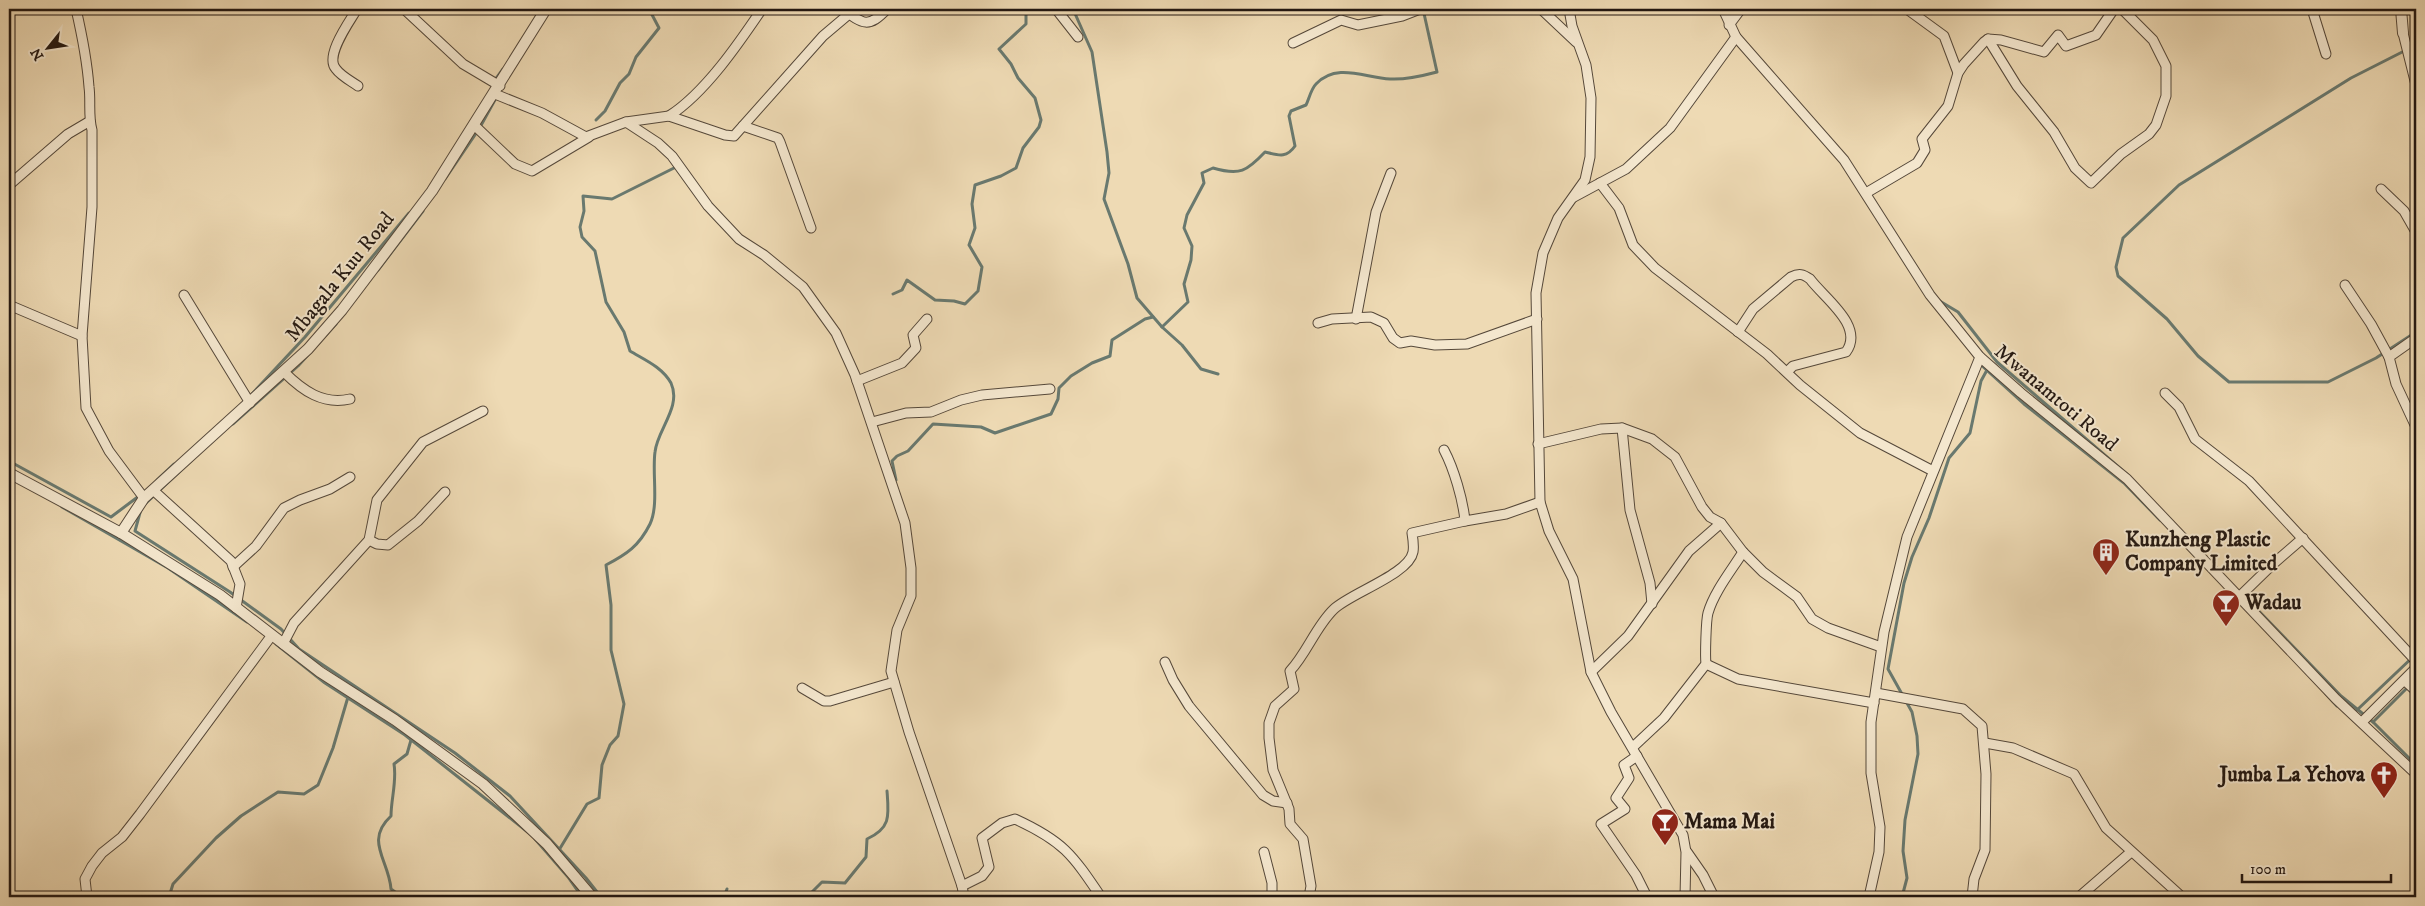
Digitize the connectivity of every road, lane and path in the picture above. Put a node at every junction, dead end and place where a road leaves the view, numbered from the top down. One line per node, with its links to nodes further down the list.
1 (76, 9): 32 (street)
2 (357, 9): 29 (street)
3 (404, 9): 30 (street)
4 (546, 9): 30 (street, Mbagala Kuu Road)
5 (762, 9): 31 (street)
6 (887, 9): 18 (street)
7 (1056, 9): 21 (street)
8 (1420, 9): 24 (street)
9 (1541, 9): 25 (street)
10 (1569, 9): 25 (street)
11 (1723, 9): 19 (street, Mwanamtoti Road)
12 (1741, 9): 19 (street)
13 (1907, 9): 27 (street)
14 (2114, 9): 23 (street)
15 (2122, 9): 23 (street)
16 (2312, 9): 26 (street)
17 (2401, 9): 20 (street)
18 (846, 11): 35 (street)
19 (1728, 25): 22 (street, Mwanamtoti Road)
20 (2403, 33): 28 (street)
21 (1078, 37)
22 (1736, 37): 38 (street); 41 (street, Mwanamtoti Road)
23 (1988, 40): 27 (street)
24 (1293, 43)
25 (1578, 44): 42 (street)
26 (2326, 54)
27 (1958, 73): 41 (street)
28 (2416, 85)
29 (358, 86)
30 (497, 90): 34 (street, Mbagala Kuu Road); 36 (street)
31 (669, 116): 33 (street); 35 (street)
32 (90, 122): 39 (street); 53 (street)
33 (626, 122): 36 (street); 59 (street)
34 (474, 125): 36 (street); 57 (street, Mbagala Kuu Road)
35 (742, 126): 43 (street)
36 (589, 137)
37 (1390, 173): 49 (street)
38 (1600, 183): 42 (street); 52 (street)
39 (9, 185)
40 (2381, 189): 44 (street)
41 (1866, 193): 55 (street, Mwanamtoti Road)
42 (1570, 199): 50 (street)
43 (811, 228)
44 (2416, 232)
45 (2345, 285): 56 (street)
46 (184, 295): 63 (street)
47 (9, 305): 53 (street)
48 (927, 319): 59 (street)
49 (1356, 319): 50 (street); 51 (street)
50 (1537, 319): 68 (street)
51 (1318, 323)
52 (1738, 332): 58 (street); 58 (street)
53 (82, 336): 75 (street)
54 (2416, 338): 56 (street)
55 (1980, 357): 70 (street); 84 (street, Mwanamtoti Road)
56 (2389, 357): 66 (street)
57 (284, 372): 62 (street); 63 (street, Mbagala Kuu Road)
58 (1787, 372): 70 (street)
59 (857, 382): 65 (street)
60 (1050, 389): 65 (street)
61 (2165, 393): 80 (street)
62 (350, 399)
63 (250, 403): 73 (street, Mbagala Kuu Road)
64 (483, 411): 81 (street)
65 (872, 422): 96 (street)
66 (2416, 427)
67 (1622, 428): 68 (street); 78 (street); 85 (street)
68 (1538, 444): 76 (street)
69 (1444, 450): 77 (street)
70 (1933, 471): 89 (street)
71 (9, 473): 79 (street)
72 (350, 477): 83 (street)
73 (153, 490): 75 (street, Mbagala Kuu Road); 83 (street)
74 (445, 492): 81 (street)
75 (144, 498): 79 (street, Mbagala Kuu Road)
76 (1540, 502): 77 (street); 94 (street)
77 (1465, 521): 105 (street)
78 (1721, 523): 82 (street); 85 (street)
79 (121, 533): 86 (street)
80 (2303, 538): 84 (street); 90 (street)
81 (369, 540): 88 (street)
82 (1742, 552): 89 (street); 92 (street)
83 (233, 566): 86 (street)
84 (2239, 596): 101 (street, Mwanamtoti Road)
85 (1652, 604): 94 (street)
86 (236, 608): 87 (street)
87 (272, 635): 88 (street); 110 (street)
88 (283, 644): 111 (street)
89 (1881, 647): 99 (street)
90 (2416, 661)
91 (1166, 662): 105 (street)
92 (1706, 664): 100 (street); 103 (street)
93 (2416, 668): 95 (street)
94 (1591, 672): 103 (street)
95 (2405, 681): 98 (street); 101 (street)
96 (894, 682): 97 (street); 109 (street)
97 (802, 688)
98 (2416, 691)
99 (1876, 693): 100 (street); 102 (street)
100 (1874, 703): 119 (street)
101 (2362, 722): 104 (street, Mwanamtoti Road)
102 (1985, 743): 108 (street); 120 (street)
103 (1635, 751): 107 (street); 116 (street)
104 (2416, 774)
105 (1287, 803): 115 (street)
106 (1264, 852): 114 (street)
107 (1686, 852): 117 (street); 118 (street)
108 (2131, 852): 121 (street); 122 (street)
109 (962, 886): 112 (street); 113 (street)
110 (87, 897)
111 (592, 897)
112 (964, 897)
113 (1101, 897)
114 (1272, 897)
115 (1309, 897)
116 (1647, 897)
117 (1685, 897)
118 (1714, 897)
119 (1869, 897)
120 (1972, 897)
121 (2079, 897)
122 (2182, 897)

